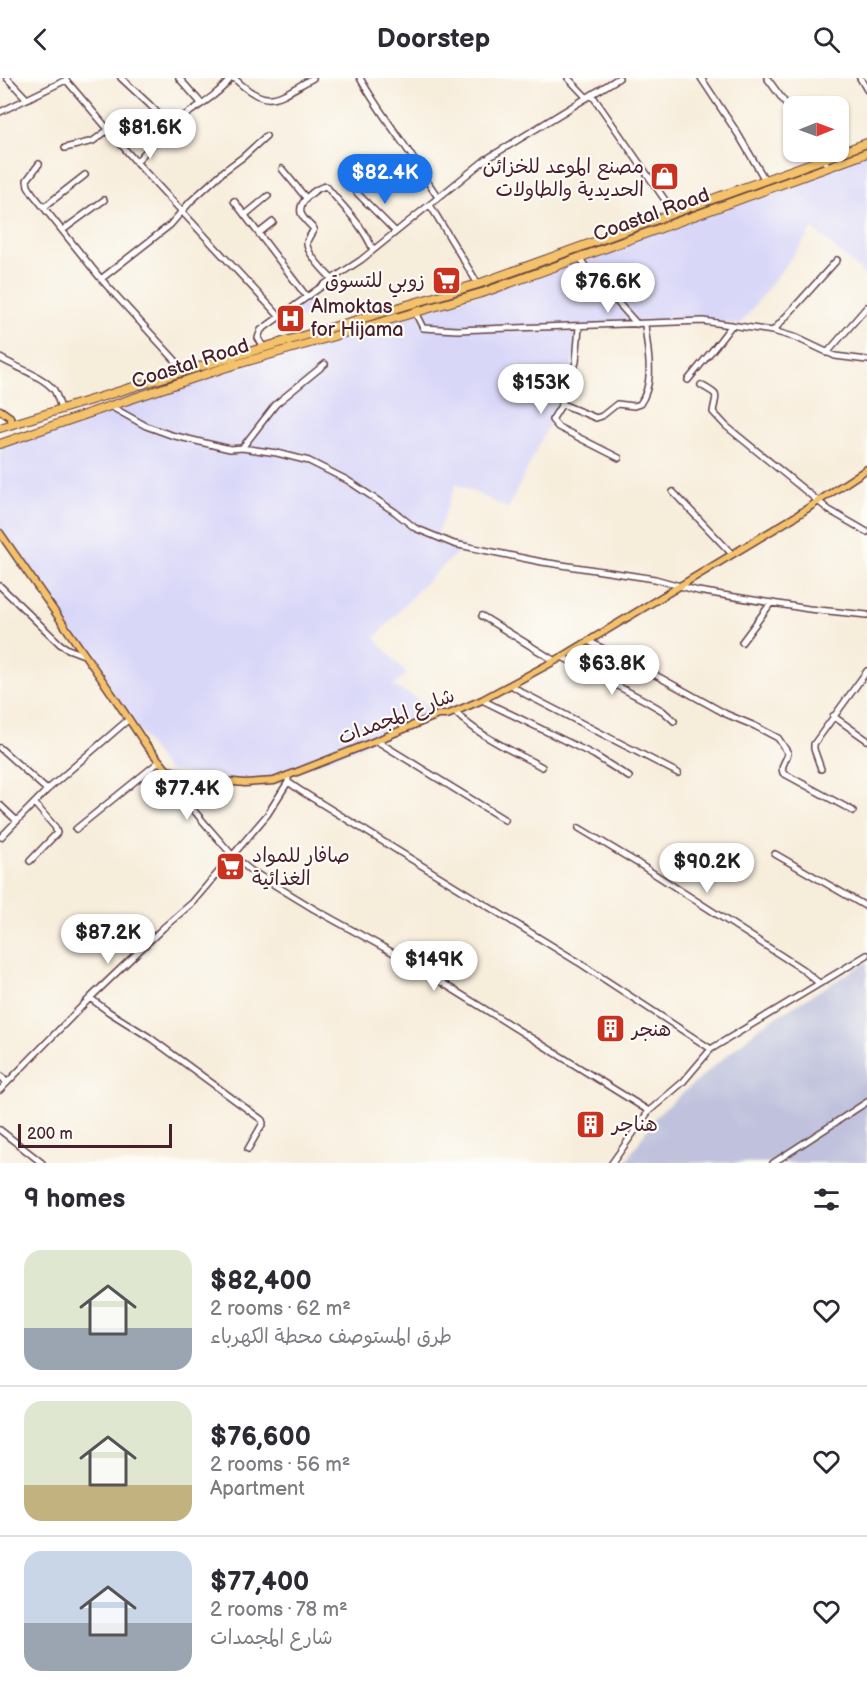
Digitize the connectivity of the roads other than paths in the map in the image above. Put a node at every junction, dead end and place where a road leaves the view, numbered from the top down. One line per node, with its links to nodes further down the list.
1 (8, 78): 15 (street)
2 (121, 78): 19 (street)
3 (179, 78): 17 (street)
4 (233, 78): 5 (street); 17 (street)
5 (313, 78)
6 (360, 78): 36 (street)
7 (568, 78): 14 (street)
8 (619, 78): 14 (street)
9 (701, 78): 33 (street)
10 (767, 78): 16 (street)
11 (860, 78): 13 (street)
12 (67, 79): 15 (street); 20 (street)
13 (867, 90)
14 (589, 96): 36 (street); 43 (street)
15 (27, 99): 18 (street)
16 (783, 100)
17 (201, 103): 19 (street)
18 (0, 112)
19 (170, 126): 26 (street)
20 (108, 130): 23 (street); 26 (street)
21 (266, 136): 42 (street)
22 (867, 143): 24 (highway, Coastal Road)
23 (65, 148)
24 (849, 149)
25 (867, 153): 30 (highway, Coastal Road)
26 (136, 162): 42 (street)
27 (814, 162): 33 (highway, Coastal Road)
28 (825, 162): 30 (street)
29 (39, 164): 41 (street)
30 (829, 167): 50 (highway, Coastal Road)
31 (282, 169): 37 (street)
32 (86, 175): 41 (street)
33 (765, 180): 43 (highway, Coastal Road)
34 (357, 193): 47 (street)
35 (268, 196): 44 (street)
36 (438, 197): 40 (street)
37 (306, 198): 49 (street); 53 (street)
38 (104, 200): 46 (street)
39 (234, 201): 44 (street)
40 (430, 205): 47 (street); 54 (street)
41 (44, 207): 46 (street)
42 (182, 211): 52 (street); 58 (street)
43 (674, 213): 54 (highway, Coastal Road)
44 (244, 214): 48 (street)
45 (273, 222): 48 (street)
46 (63, 230): 52 (street)
47 (396, 232): 49 (street)
48 (259, 233): 55 (street)
49 (373, 250): 53 (street)
50 (580, 258): 57 (highway, Coastal Road); 59 (street)
51 (837, 260): 63 (street)
52 (101, 279): 70 (street)
53 (332, 279): 55 (street)
54 (478, 284): 64 (highway, Coastal Road)
55 (307, 297): 58 (street)
56 (867, 307): 65 (street)
57 (414, 312): 62 (street); 66 (highway, Coastal Road)
58 (279, 316): 64 (street)
59 (637, 324): 60 (street); 62 (street)
60 (645, 324): 61 (street); 73 (street)
61 (732, 325): 63 (street); 71 (street)
62 (579, 327): 73 (street)
63 (773, 331): 65 (street)
64 (264, 348): 66 (highway); 70 (highway, Coastal Road)
65 (827, 353): 68 (street)
66 (270, 354): 74 (highway, Coastal Road)
67 (0, 358): 75 (street)
68 (867, 360)
69 (325, 364): 80 (street)
70 (185, 371): 75 (highway, Coastal Road)
71 (688, 380)
72 (700, 385): 85 (street)
73 (562, 404): 81 (street)
74 (110, 406): 79 (highway, Coastal Road); 80 (street)
75 (61, 408): 77 (highway, Coastal Road)
76 (0, 410): 77 (main road)
77 (13, 424): 78 (highway, Coastal Road)
78 (0, 428)
79 (0, 444)
80 (242, 448): 89 (street)
81 (619, 458)
82 (867, 469): 83 (main road, شارع المجمدات)
83 (864, 475): 85 (main road, شارع المجمدات)
84 (673, 492): 88 (street)
85 (819, 502): 86 (street); 88 (main road, شارع المجمدات)
86 (867, 532)
87 (0, 533): 96 (main road)
88 (732, 554): 89 (main road, شارع المجمدات)
89 (679, 585): 91 (street); 94 (main road, شارع المجمدات)
90 (0, 586): 96 (street)
91 (771, 603): 92 (street); 95 (street)
92 (867, 615)
93 (482, 616): 98 (street)
94 (588, 641): 97 (main road, شارع المجمدات); 121 (street)
95 (742, 642)
96 (84, 655): 106 (main road)
97 (562, 657): 98 (main road, شارع المجمدات); 107 (street)
98 (555, 660): 101 (main road, شارع المجمدات)
99 (867, 671): 100 (street)
100 (861, 679): 102 (street); 105 (street)
101 (512, 684): 103 (main road, شارع المجمدات); 115 (street)
102 (867, 684)
103 (482, 700): 104 (main road, شارع المجمدات); 116 (street)
104 (454, 712): 109 (main road, شارع المجمدات); 112 (street)
105 (833, 716): 108 (street); 113 (street)
106 (129, 719): 111 (main road); 118 (street)
107 (674, 721)
108 (867, 740)
109 (377, 741): 117 (main road, شارع المجمدات); 122 (street)
110 (0, 748): 118 (street)
111 (160, 761): 114 (main road); 125 (street)
112 (542, 767)
113 (822, 769)
114 (167, 770): 117 (main road, شارع المجمدات); 128 (street)
115 (678, 773)
116 (629, 777)
117 (288, 779): 128 (street); 134 (street)
118 (47, 790): 119 (street)
119 (35, 804): 123 (street); 129 (street)
120 (0, 805): 123 (street)
121 (853, 811)
122 (505, 820)
123 (17, 821): 126 (street)
124 (579, 828): 132 (street)
125 (76, 829)
126 (1, 837)
127 (775, 854): 130 (street)
128 (232, 855): 133 (street); 139 (street)
129 (30, 861)
130 (867, 907)
131 (867, 955): 132 (street)
132 (819, 982): 134 (street)
133 (90, 998): 136 (street); 141 (street)
134 (711, 1049): 139 (street)
135 (0, 1075): 136 (street)
136 (7, 1083): 137 (street)
137 (0, 1090)
138 (867, 1102): 144 (street)
139 (649, 1112): 143 (street)
140 (0, 1130): 142 (street)
141 (248, 1149)
142 (42, 1163)
143 (612, 1163)
144 (773, 1163)

